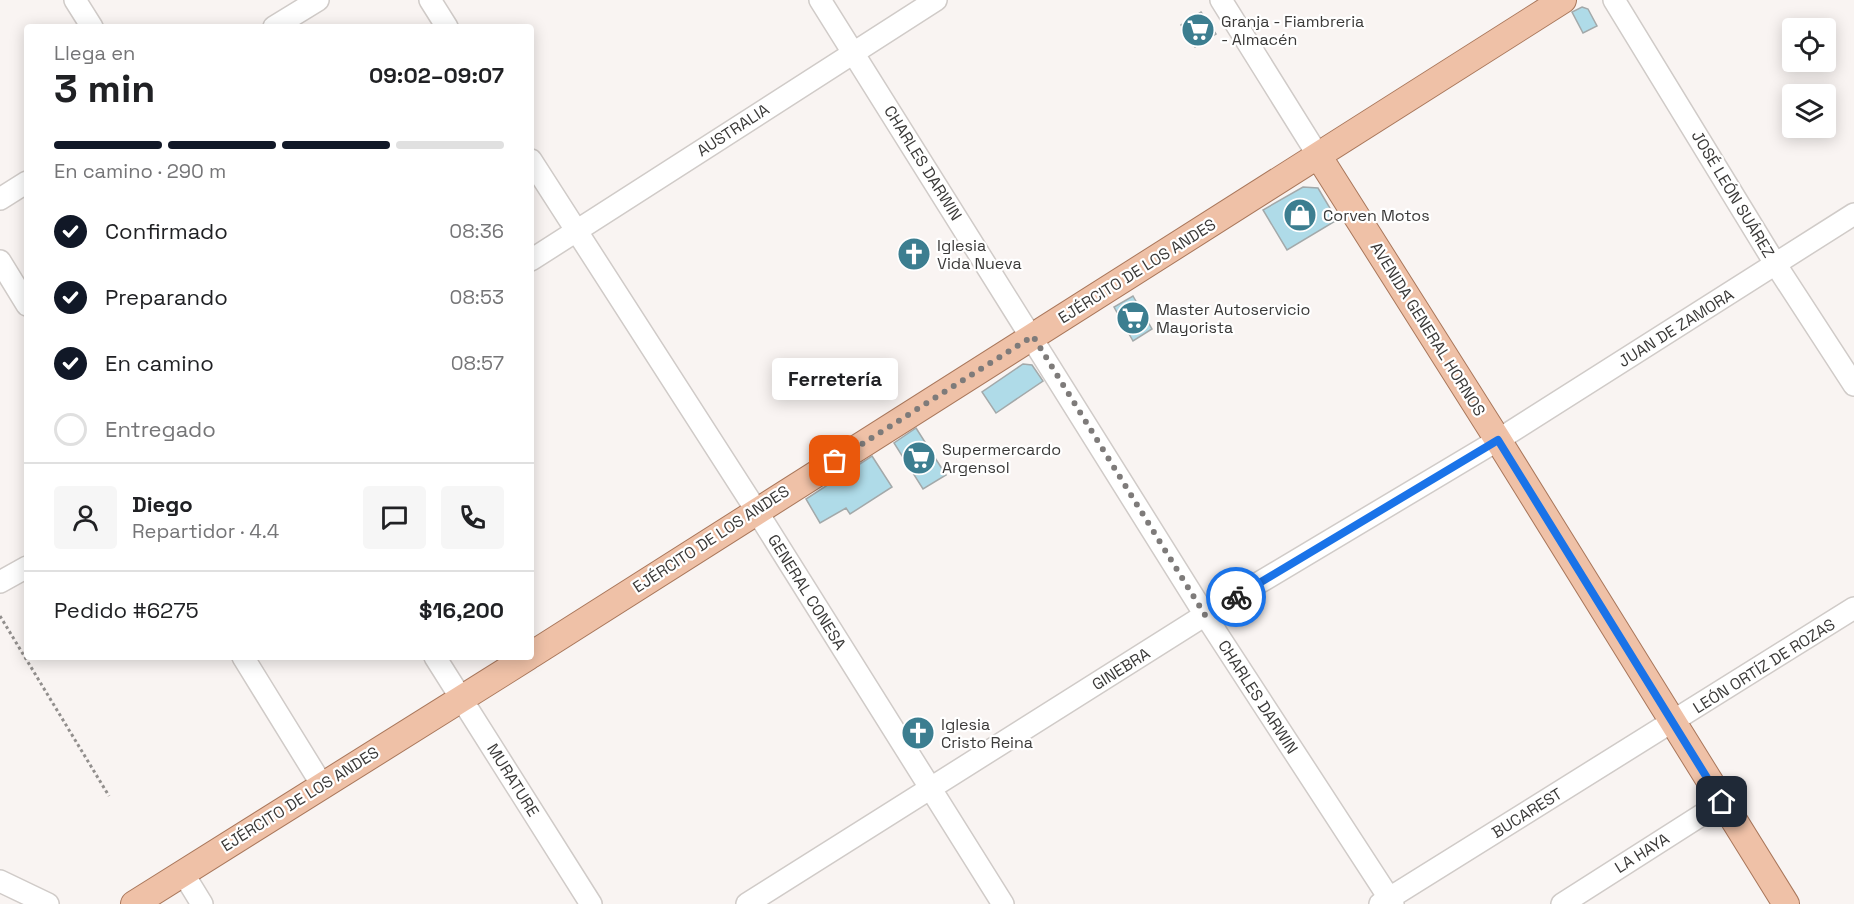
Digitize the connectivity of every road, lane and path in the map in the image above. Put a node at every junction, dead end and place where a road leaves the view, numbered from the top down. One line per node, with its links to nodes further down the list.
1 (75, 0): 9 (street)
2 (318, 0): 10 (street)
3 (430, 0): 11 (street)
4 (820, 0): 12 (street, CHARLES DARWIN)
5 (936, 0): 12 (street, AUSTRALIA)
6 (1221, 0): 13 (street, AVENIDA GENERAL HORNOS)
7 (1563, 0): 13 (main road, EJÉRCITO DE LOS ANDES)
8 (1614, 0): 21 (street, JOSÉ LEÓN SUÁREZ)
9 (90, 24)
10 (279, 24)
11 (445, 24)
12 (853, 52): 18 (street, AUSTRALIA); 23 (street, CHARLES DARWIN)
13 (1318, 157): 23 (main road, EJÉRCITO DE LOS ANDES); 25 (main road, AVENIDA GENERAL HORNOS)
14 (534, 165): 18 (street, GENERAL CONESA)
15 (24, 184): 16 (street)
16 (0, 199)
17 (1854, 214): 21 (street, JUAN DE ZAMORA)
18 (576, 232): 19 (street, AUSTRALIA); 26 (street, GENERAL CONESA)
19 (534, 258)
20 (0, 261): 22 (street)
21 (1776, 265): 24 (street, JOSÉ LEÓN SUÁREZ); 25 (street, JUAN DE ZAMORA)
22 (24, 300)
23 (1033, 336): 26 (main road, EJÉRCITO DE LOS ANDES); 30 (street, CHARLES DARWIN)
24 (1854, 385)
25 (1498, 440): 30 (street, GINEBRA); 39 (main road, AVENIDA GENERAL HORNOS)
26 (756, 510): 32 (main road, EJÉRCITO DE LOS ANDES); 41 (street, GENERAL CONESA)
27 (24, 569): 28 (street)
28 (0, 582)
29 (1854, 608): 39 (street, LEÓN ORTÍZ DE ROZAS)
30 (1205, 615): 41 (street, GINEBRA); 46 (street, CHARLES DARWIN)
31 (0, 616): 33 (path)
32 (534, 653)
33 (24, 656)
34 (27, 660): 42 (path)
35 (245, 660): 40 (street)
36 (437, 660): 38 (street, MURATURE)
37 (523, 660): 38 (main road, EJÉRCITO DE LOS ANDES)
38 (462, 699): 40 (main road, EJÉRCITO DE LOS ANDES); 50 (street, MURATURE)
39 (1674, 723): 43 (main road, AVENIDA GENERAL HORNOS); 46 (street, BUCAREST)
40 (322, 785): 44 (main road, EJÉRCITO DE LOS ANDES)
41 (930, 790): 51 (street, GINEBRA); 52 (street, GENERAL CONESA)
42 (109, 796)
43 (1722, 802): 53 (street, LA HAYA); 54 (main road, AVENIDA GENERAL HORNOS)
44 (183, 873): 48 (main road, EJÉRCITO DE LOS ANDES); 49 (street)
45 (0, 881): 47 (street)
46 (1387, 902)
47 (48, 904)
48 (134, 904)
49 (202, 904)
50 (591, 904)
51 (747, 904)
52 (1003, 904)
53 (1562, 904)
54 (1786, 904)

